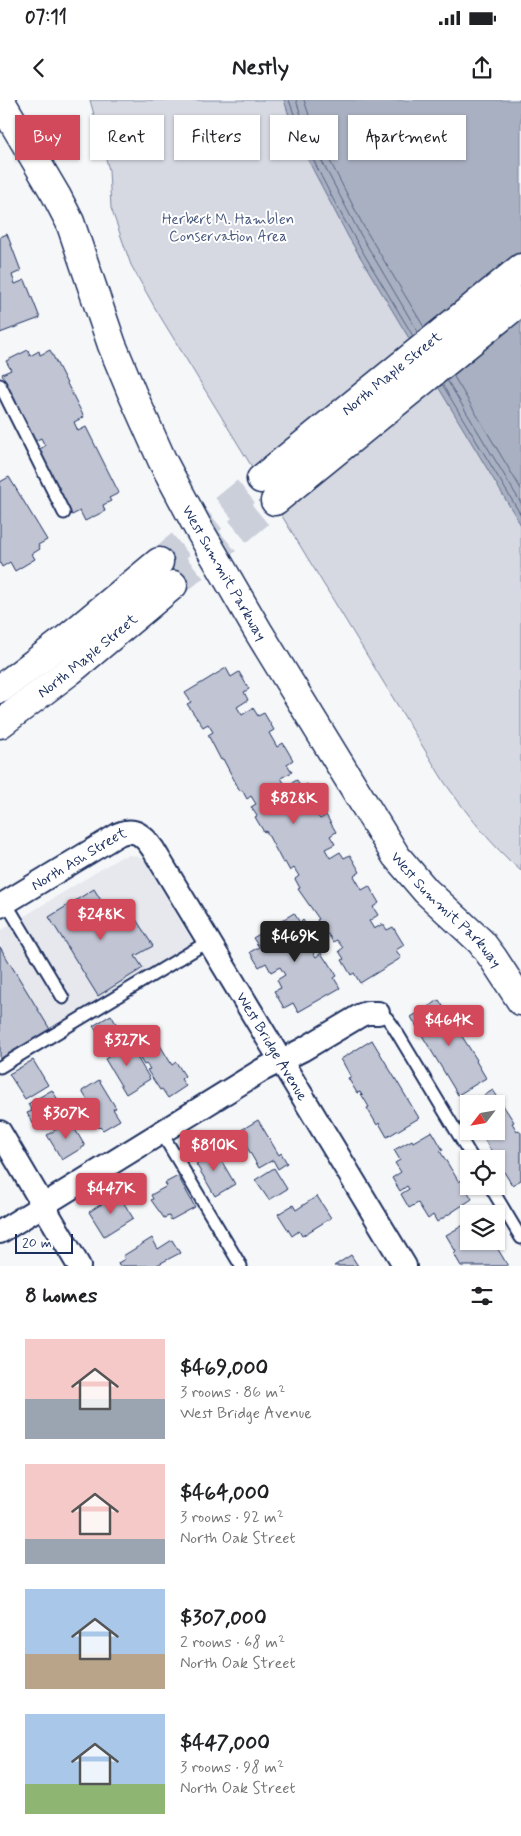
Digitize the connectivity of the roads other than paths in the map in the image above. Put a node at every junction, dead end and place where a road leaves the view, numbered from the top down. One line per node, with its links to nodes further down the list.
1 (0, 100): 16 (main road, West Summit Parkway)
2 (521, 268): 5 (main road, North Maple Street)
3 (521, 301): 5 (main road, North Maple Street)
4 (0, 385): 7 (lane)
5 (291, 472): 6 (main road, North Maple Street)
6 (268, 490)
7 (64, 513)
8 (159, 562): 10 (main road, North Maple Street)
9 (172, 585): 11 (main road, North Maple Street)
10 (0, 690)
11 (0, 724)
12 (135, 832): 13 (street, North Ash Street); 14 (street, West Bridge Avenue)
13 (3, 905): 15 (lane)
14 (209, 941): 18 (street, West Bridge Avenue); 19 (lane)
15 (63, 998)
16 (521, 1001)
17 (378, 1013): 18 (street); 22 (lane)
18 (281, 1061): 21 (street); 29 (street, West Bridge Avenue)
19 (0, 1067)
20 (0, 1132): 24 (street)
21 (161, 1132): 24 (street); 28 (lane)
22 (468, 1150)
23 (495, 1195): 26 (lane)
24 (43, 1206): 25 (street); 27 (street)
25 (0, 1232)
26 (521, 1238)
27 (79, 1266)
28 (241, 1266)
29 (404, 1266)

